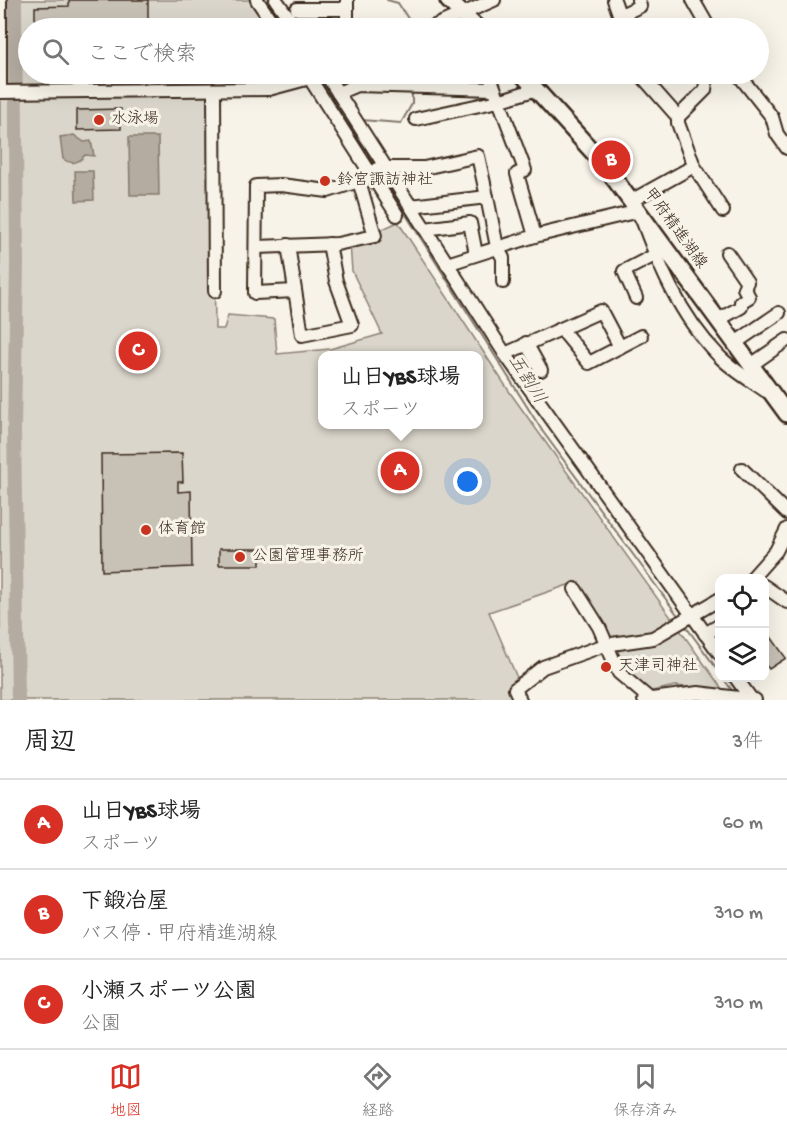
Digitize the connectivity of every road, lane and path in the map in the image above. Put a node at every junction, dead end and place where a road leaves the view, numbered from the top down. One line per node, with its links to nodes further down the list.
1 (0, 0): 29 (street)
2 (257, 0): 13 (street)
3 (276, 0): 14 (street)
4 (447, 0): 11 (main road)
5 (494, 0): 11 (street)
6 (614, 0): 12 (street)
7 (638, 0): 12 (street)
8 (693, 0): 18 (street)
9 (347, 5): 10 (street)
10 (297, 9)
11 (462, 14): 15 (street); 16 (main road)
12 (621, 15): 17 (street)
13 (269, 18)
14 (289, 18)
15 (453, 18)
16 (466, 18)
17 (620, 18)
18 (703, 18)
19 (286, 84): 28 (street)
20 (323, 84): 36 (street)
21 (328, 84): 30 (street)
22 (492, 84): 31 (street)
23 (532, 84): 27 (main road, 甲府精進湖線)
24 (649, 84): 32 (street)
25 (706, 84): 32 (street)
26 (746, 84): 34 (street)
27 (537, 89): 31 (street); 40 (main road, 甲府精進湖線)
28 (214, 90): 29 (street); 54 (street)
29 (2, 92)
30 (338, 93): 31 (street); 36 (street)
31 (496, 95): 33 (street); 44 (street)
32 (678, 117): 35 (street)
33 (416, 119)
34 (787, 148)
35 (694, 166): 40 (street); 41 (street)
36 (377, 170): 37 (street); 38 (street); 39 (street); 42 (street)
37 (359, 181): 45 (street); 48 (street)
38 (487, 197): 39 (street); 47 (street)
39 (411, 206): 43 (street)
40 (635, 206): 44 (street); 51 (street); 58 (main road, 甲府精進湖線)
41 (723, 211)
42 (397, 215)
43 (425, 229): 50 (street); 52 (street)
44 (535, 236): 47 (street)
45 (330, 244): 46 (street); 55 (street)
46 (288, 245): 48 (street); 55 (street)
47 (497, 246): 50 (street); 53 (street)
48 (256, 248): 55 (street)
49 (727, 253): 58 (street)
50 (476, 254): 52 (street)
51 (655, 255): 56 (street); 68 (street)
52 (447, 264): 65 (street)
53 (502, 282)
54 (215, 291)
55 (296, 291)
56 (636, 298)
57 (779, 313): 62 (street)
58 (718, 320): 62 (main road, 甲府精進湖線)
59 (562, 330): 63 (street); 64 (street); 64 (street)
60 (641, 336): 64 (street)
61 (787, 340): 66 (street)
62 (735, 343): 66 (main road, 甲府精進湖線)
63 (525, 344): 65 (street); 67 (street)
64 (620, 347)
65 (505, 354): 78 (street)
66 (751, 365): 68 (main road, 甲府精進湖線)
67 (541, 370)
68 (774, 396): 69 (main road, 甲府精進湖線)
69 (787, 414)
70 (742, 469): 71 (street)
71 (787, 513)
72 (786, 536): 73 (street)
73 (756, 574)
74 (575, 589): 81 (street)
75 (769, 592): 77 (street)
76 (715, 602): 78 (street)
77 (787, 602)
78 (685, 618): 80 (street); 81 (street)
79 (715, 628): 80 (street)
80 (705, 634): 82 (street)
81 (605, 645): 85 (street); 86 (street)
82 (715, 647)
83 (738, 682): 84 (street)
84 (747, 699): 86 (street)
85 (520, 700)
86 (648, 700)

